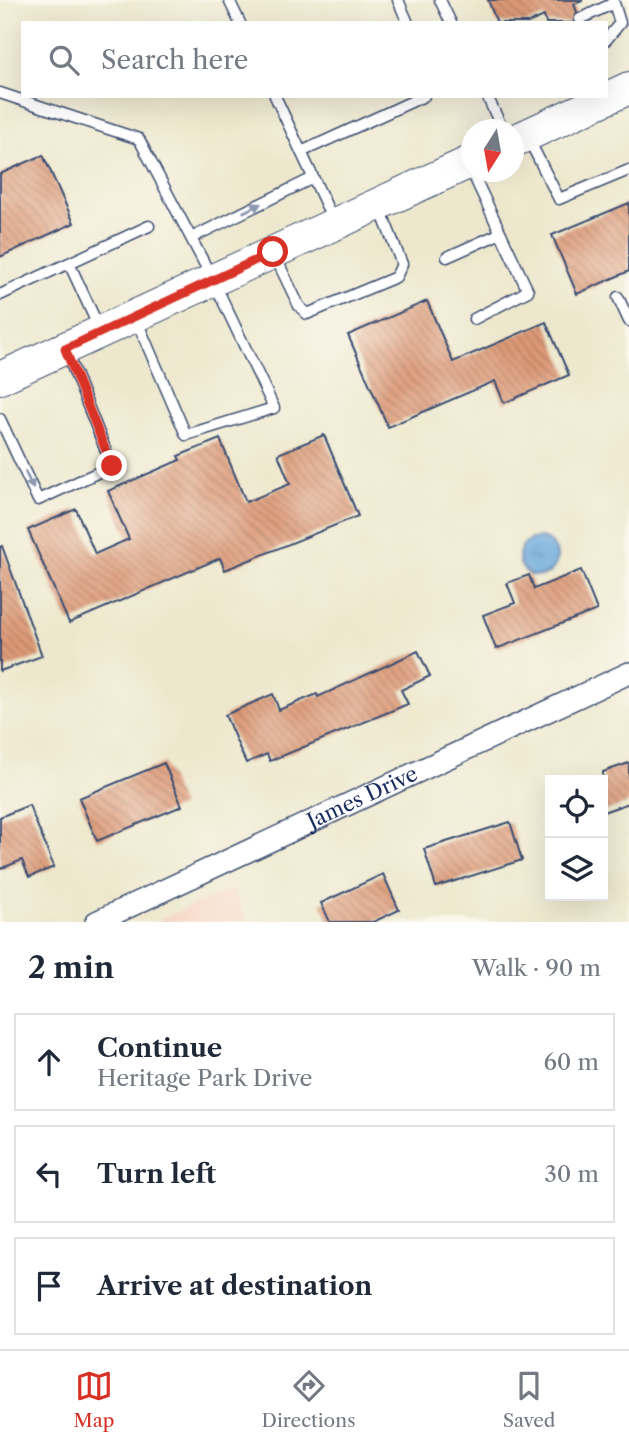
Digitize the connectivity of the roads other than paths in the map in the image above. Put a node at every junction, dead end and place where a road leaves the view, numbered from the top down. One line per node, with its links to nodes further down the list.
1 (229, 0): 6 (lane)
2 (398, 0): 7 (lane)
3 (440, 0): 8 (lane)
4 (614, 1): 5 (lane); 9 (lane)
5 (580, 19)
6 (239, 21)
7 (407, 21)
8 (450, 21)
9 (608, 38)
10 (629, 88): 12 (street)
11 (0, 93): 29 (lane)
12 (608, 97)
13 (276, 98): 20 (lane)
14 (420, 98): 20 (lane)
15 (488, 98): 17 (lane)
16 (605, 98): 18 (street)
17 (503, 119)
18 (524, 131)
19 (524, 149): 22 (lane)
20 (301, 152): 23 (lane)
21 (461, 170): 25 (street)
22 (629, 170)
23 (313, 178): 26 (lane); 29 (lane, one-way to 23)
24 (478, 182): 28 (lane)
25 (378, 204): 26 (street); 30 (lane)
26 (334, 224): 30 (street)
27 (149, 226): 32 (lane)
28 (501, 233): 31 (lane); 37 (lane)
29 (191, 238): 33 (lane)
30 (273, 252): 33 (street)
31 (447, 257)
32 (69, 263): 34 (lane); 39 (lane)
33 (213, 279): 36 (street); 36 (lane)
34 (0, 295)
35 (618, 297): 38 (lane)
36 (135, 316): 39 (street)
37 (474, 319)
38 (629, 321)
39 (101, 332): 40 (street)
40 (65, 349): 41 (street); 42 (lane, one-way to 40)
41 (0, 378)
42 (0, 419)
43 (629, 673): 44 (street, James Drive)
44 (96, 922)

